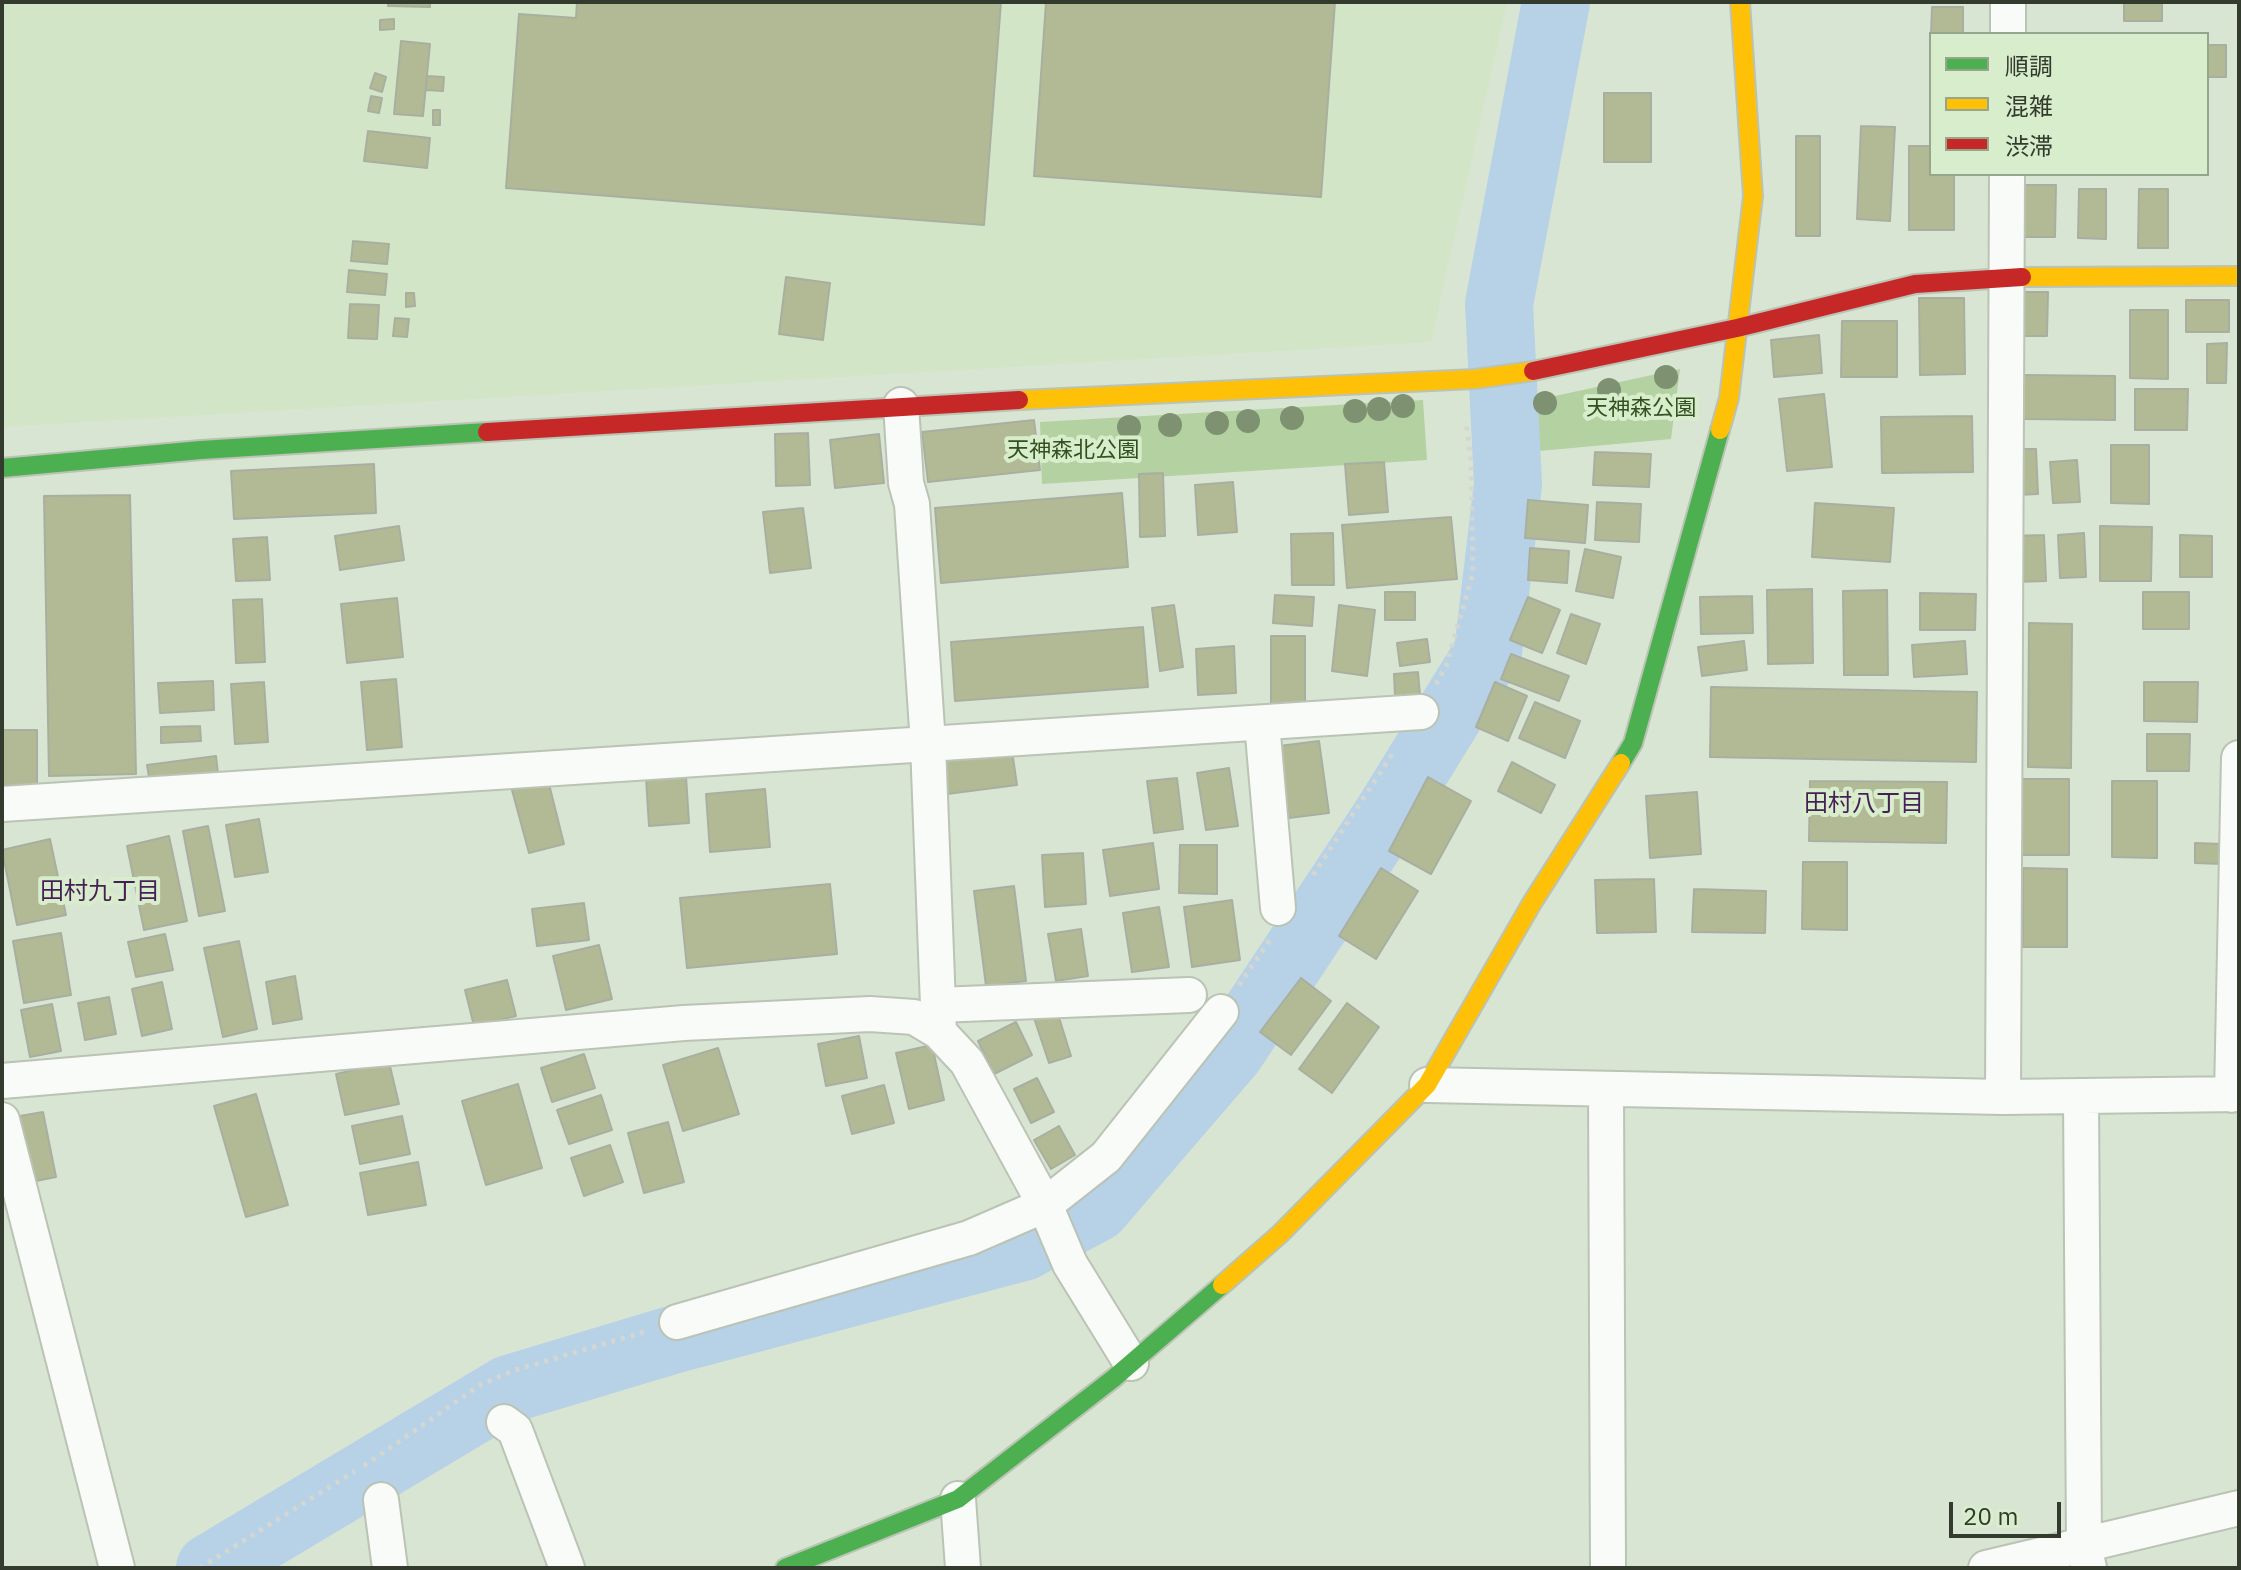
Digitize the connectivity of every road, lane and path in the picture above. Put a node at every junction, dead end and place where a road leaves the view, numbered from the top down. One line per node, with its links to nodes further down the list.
1 (1740, 2): 7 (street)
2 (2008, 2): 3 (street)
3 (2008, 32)
4 (2007, 176): 6 (street)
5 (2239, 276): 6 (street)
6 (2006, 277): 7 (street); 26 (street)
7 (1737, 328): 8 (street); 22 (street)
8 (1468, 380): 9 (street); 11 (path)
9 (901, 405): 10 (street); 13 (street)
10 (2, 468)
11 (1421, 712): 12 (street); 16 (path)
12 (1262, 723): 13 (street); 17 (street)
13 (928, 744): 15 (street); 20 (street)
14 (2239, 758): 24 (street)
15 (2, 804)
16 (1312, 876)
17 (1274, 924): 19 (path)
18 (1189, 995): 20 (street)
19 (1221, 1012): 28 (street)
20 (939, 1018): 21 (street); 28 (street)
21 (2, 1081)
22 (1427, 1085): 23 (street); 30 (street)
23 (1606, 1089): 26 (street); 42 (street)
24 (2236, 1094): 25 (street)
25 (2081, 1096): 26 (street); 35 (street)
26 (2003, 1097)
27 (2, 1120): 36 (street)
28 (1045, 1205): 29 (street); 30 (street)
29 (677, 1322): 37 (path)
30 (1131, 1363): 32 (street)
31 (504, 1422): 39 (street)
32 (958, 1499): 40 (street); 41 (street)
33 (381, 1500): 38 (street)
34 (2239, 1508): 35 (street)
35 (2086, 1557): 43 (street)
36 (117, 1568)
37 (200, 1568)
38 (390, 1568)
39 (567, 1568)
40 (785, 1568)
41 (963, 1568)
42 (1608, 1568)
43 (1986, 1568)

